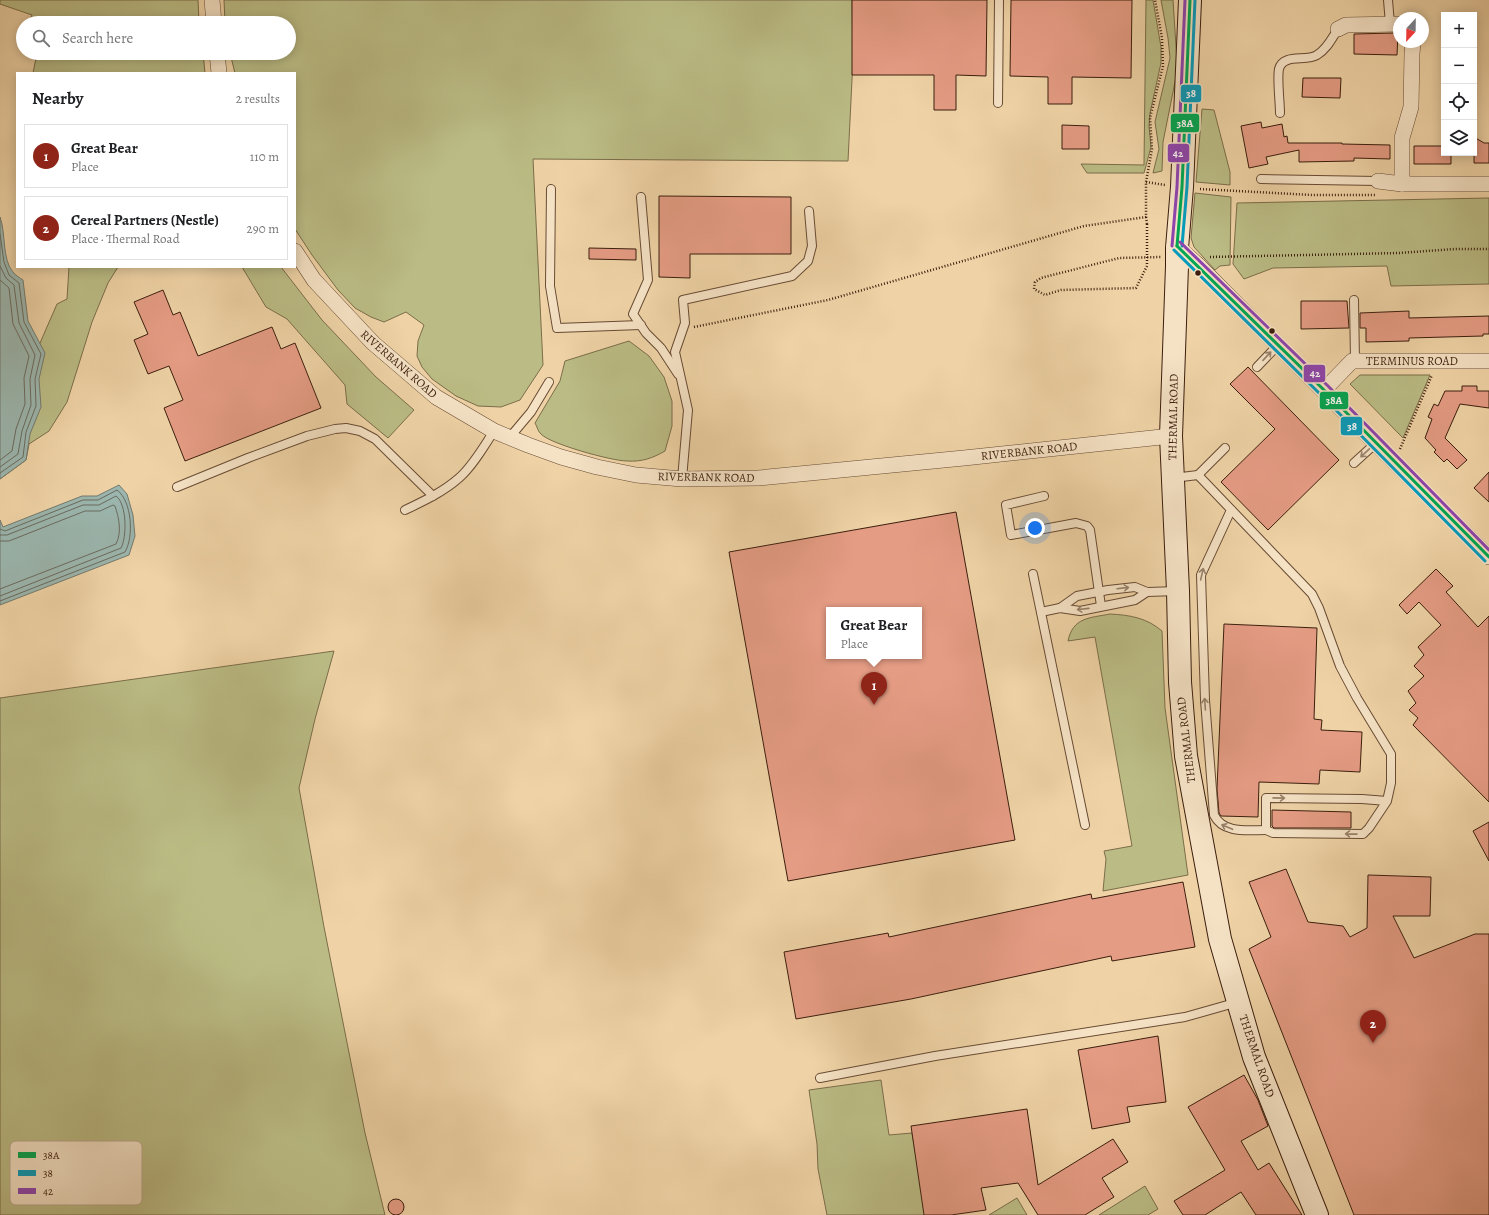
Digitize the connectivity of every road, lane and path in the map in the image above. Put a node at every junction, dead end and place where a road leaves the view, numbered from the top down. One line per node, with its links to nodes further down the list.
1 (212, 0): 6 (street)
2 (999, 0): 13 (lane)
3 (1155, 0): 16 (path)
4 (1190, 0): 19 (street, THERMAL ROAD)
5 (1388, 0): 7 (lane)
6 (213, 16)
7 (1393, 20)
8 (1393, 24): 9 (street)
9 (1338, 29): 14 (lane)
10 (1412, 48): 17 (street)
11 (218, 60): 12 (street)
12 (219, 72)
13 (998, 103)
14 (1280, 113)
15 (1262, 179): 20 (lane)
16 (1146, 182): 19 (path); 24 (path)
17 (1402, 184): 18 (street); 20 (street)
18 (1489, 184)
19 (1182, 187): 20 (path); 27 (street, THERMAL ROAD)
20 (1379, 188)
21 (551, 189): 29 (lane)
22 (641, 196): 29 (lane)
23 (809, 211): 30 (lane)
24 (1146, 217): 27 (path, bridge); 30 (path)
25 (1489, 249): 27 (path)
26 (296, 252): 39 (street, RIVERBANK ROAD)
27 (1183, 255): 31 (street); 40 (street, THERMAL ROAD)
28 (1354, 300): 32 (lane)
29 (640, 325): 36 (lane)
30 (683, 329): 36 (lane)
31 (1278, 345): 35 (lane, one-way to 31); 38 (street)
32 (1355, 361): 33 (street, TERMINUS ROAD); 38 (street, TERMINUS ROAD)
33 (1437, 361): 34 (street, TERMINUS ROAD); 44 (path)
34 (1489, 361)
35 (1257, 367)
36 (682, 380): 48 (lane)
37 (549, 382): 41 (lane)
38 (1324, 390): 42 (street)
39 (494, 431): 41 (street, RIVERBANK ROAD); 50 (lane)
40 (1171, 436): 47 (street, THERMAL ROAD); 48 (street, RIVERBANK ROAD)
41 (510, 437): 48 (street, RIVERBANK ROAD)
42 (1376, 443): 44 (street); 45 (lane, one-way to 45)
43 (1225, 448): 46 (lane)
44 (1394, 462): 54 (street)
45 (1354, 463)
46 (1198, 475): 47 (lane); 53 (lane)
47 (1172, 478): 56 (street, THERMAL ROAD)
48 (682, 479)
49 (177, 487): 50 (lane)
50 (433, 496): 52 (lane)
51 (1044, 496): 57 (lane)
52 (405, 510)
53 (1231, 510): 62 (lane); 64 (lane, one-way to 53)
54 (1489, 557)
55 (1033, 574): 61 (lane)
56 (1178, 591): 58 (lane); 65 (street, THERMAL ROAD)
57 (1099, 592): 58 (lane, one-way to 58); 59 (lane); 60 (lane)
58 (1146, 592): 59 (lane)
59 (1101, 606): 60 (lane, one-way to 60)
60 (1060, 608): 61 (lane)
61 (1041, 612): 63 (lane)
62 (1387, 801): 64 (lane, one-way to 64); 64 (lane, one-way to 62)
63 (1085, 825)
64 (1266, 830)
65 (1239, 1002): 66 (lane); 67 (street, THERMAL ROAD)
66 (820, 1078)
67 (1318, 1215)

